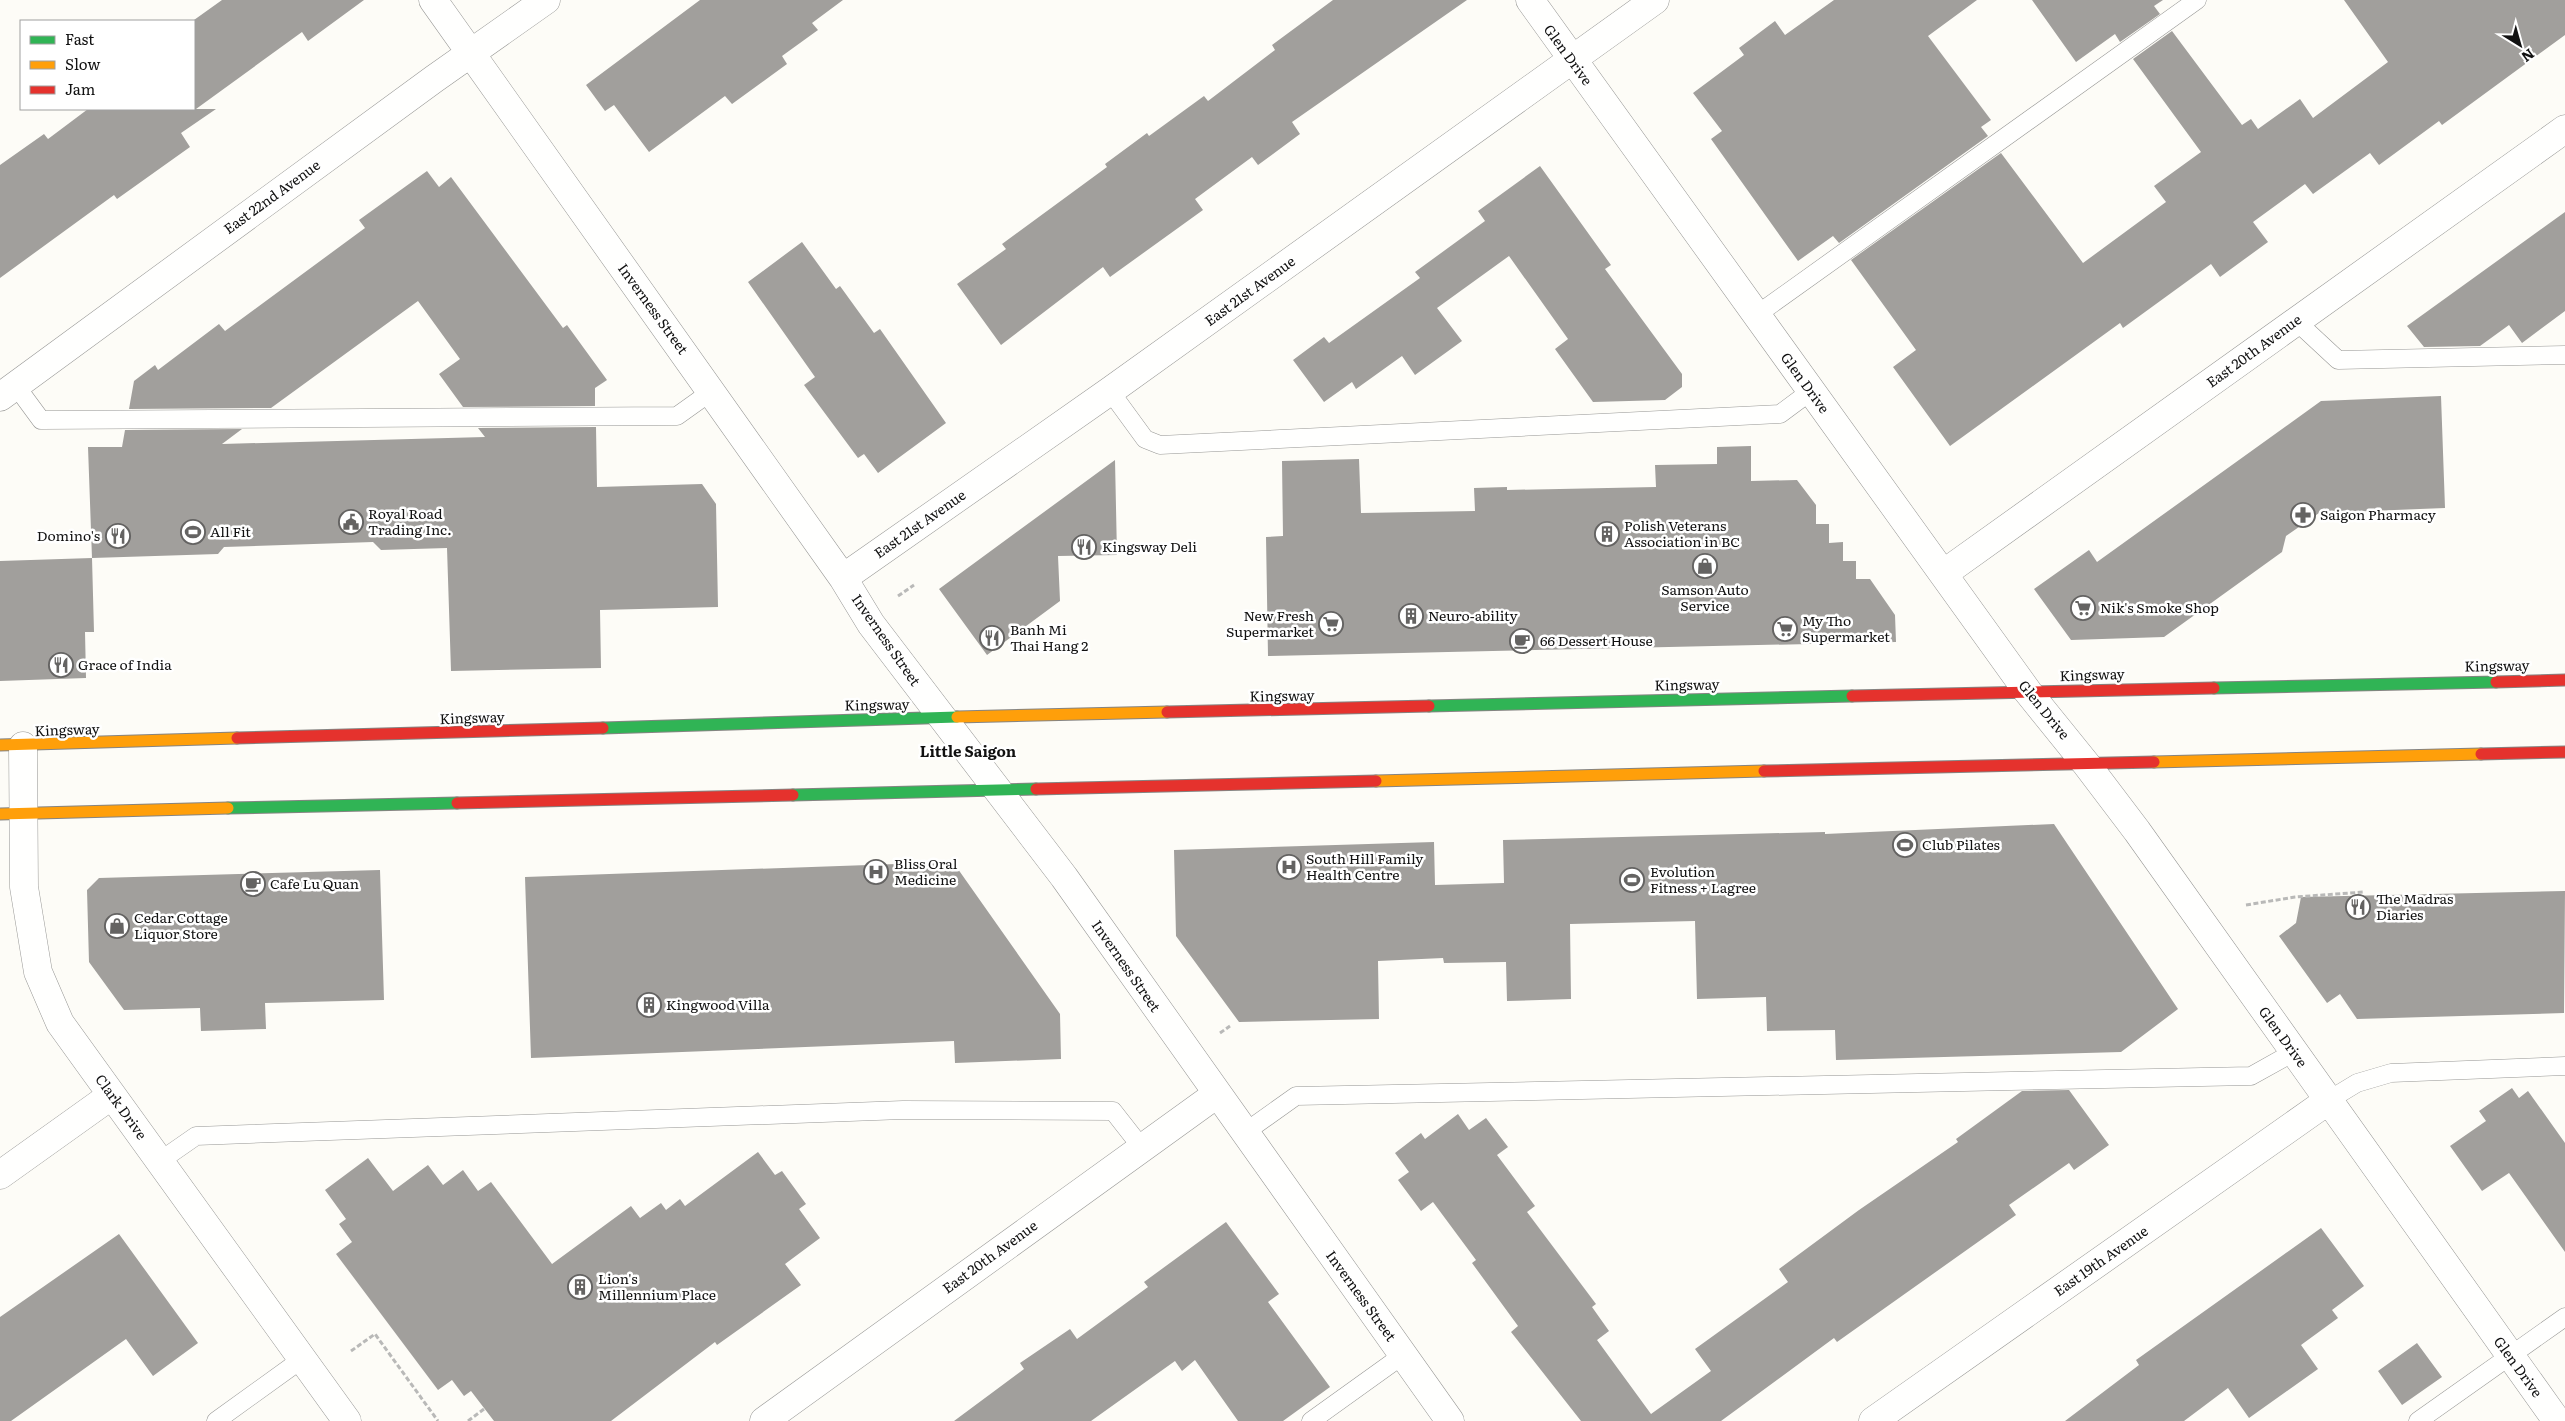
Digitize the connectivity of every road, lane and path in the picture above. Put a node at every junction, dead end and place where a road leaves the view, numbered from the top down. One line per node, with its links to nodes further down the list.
1 (433, 0): 6 (street, Inverness Street)
2 (546, 0): 6 (street, East 22nd Avenue)
3 (1530, 0): 7 (street, Glen Drive)
4 (1655, 0): 7 (street, East 21st Avenue)
5 (2197, 0): 9 (lane)
6 (470, 53): 12 (street, Inverness Street); 13 (street, East 22nd Avenue)
7 (1572, 60): 9 (street, Glen Drive); 14 (street, East 21st Avenue)
8 (2565, 129): 10 (street, East 20th Avenue)
9 (1755, 316): 15 (street, Glen Drive)
10 (2296, 321): 11 (lane); 16 (street, East 20th Avenue)
11 (2565, 355)
12 (712, 390): 13 (lane); 17 (street, Inverness Street)
13 (8, 391)
14 (1110, 391): 15 (lane); 17 (street, East 21st Avenue)
15 (1811, 391): 16 (street, Glen Drive)
16 (1943, 574): 21 (street, Glen Drive)
17 (843, 578): 22 (street, Inverness Street)
18 (914, 585): 19 (path)
19 (895, 599)
20 (2565, 680): 21 (main road, Kingsway)
21 (2028, 692): 22 (main road, Kingsway); 25 (street, Glen Drive)
22 (944, 719): 23 (main road, Kingsway); 26 (street, Inverness Street)
23 (11, 746): 27 (street, Clark Drive)
24 (2565, 752): 25 (main road)
25 (2088, 764): 26 (main road); 32 (street, Glen Drive)
26 (998, 790): 27 (main road); 34 (street, Inverness Street)
27 (12, 814): 35 (street, Clark Drive)
28 (2364, 892): 29 (path)
29 (2246, 905)
30 (1230, 1026): 31 (path)
31 (1219, 1034)
32 (2294, 1052): 36 (street, Glen Drive); 37 (lane)
33 (2565, 1066): 36 (lane)
34 (1217, 1094): 37 (street, Inverness Street); 38 (street, East 20th Avenue)
35 (112, 1095): 39 (street, Clark Drive); 40 (street)
36 (2329, 1100): 44 (street, Glen Drive); 54 (street, East 19th Avenue)
37 (1244, 1133): 43 (street, Inverness Street)
38 (1142, 1148): 39 (lane); 51 (street, East 20th Avenue)
39 (160, 1161): 45 (street, Clark Drive)
40 (0, 1175)
41 (2565, 1317): 44 (lane)
42 (350, 1351): 49 (path)
43 (1403, 1355): 52 (lane); 53 (street, Inverness Street)
44 (2510, 1355): 55 (lane); 56 (street, Glen Drive)
45 (302, 1359): 47 (lane); 48 (street, Clark Drive)
46 (484, 1409): 50 (path)
47 (216, 1421)
48 (347, 1421)
49 (438, 1421)
50 (468, 1421)
51 (764, 1421)
52 (1311, 1421)
53 (1450, 1421)
54 (1873, 1421)
55 (2418, 1421)
56 (2557, 1421)

